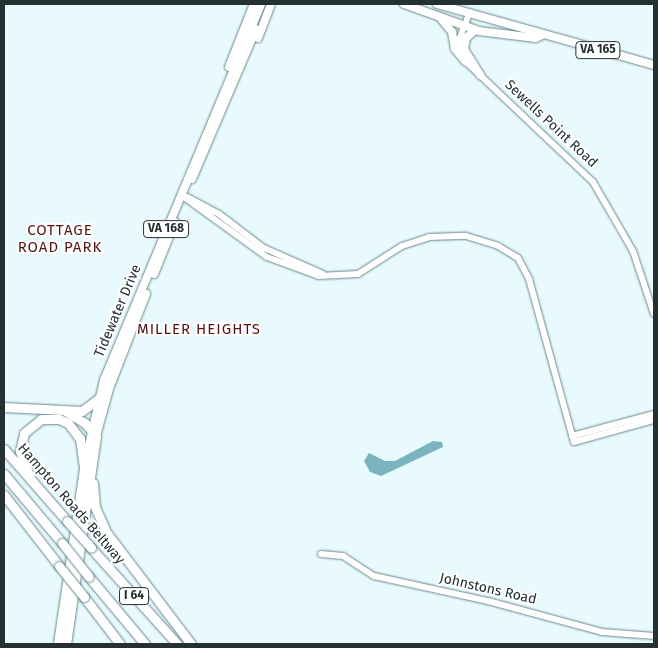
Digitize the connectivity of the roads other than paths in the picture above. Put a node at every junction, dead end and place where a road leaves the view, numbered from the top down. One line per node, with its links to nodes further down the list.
1 (254, 4): 15 (main road)
2 (261, 4): 15 (main road, Tidewater Drive / VA 168)
3 (266, 4): 16 (main road, Tidewater Drive / VA 168)
4 (271, 4): 16 (main road)
5 (404, 4): 8 (main road, VA 165)
6 (437, 4): 7 (main road, VA 165)
7 (469, 14): 9 (street); 11 (main road, VA 165)
8 (441, 19): 9 (main road, VA 165); 12 (main road)
9 (463, 26): 10 (main road, VA 165); 12 (street)
10 (475, 30): 11 (main road, VA 165); 14 (main road)
11 (542, 35): 13 (main road, VA 165)
12 (465, 61): 14 (street, Sewells Point Road)
13 (654, 65)
14 (480, 75): 18 (street, Sewells Point Road)
15 (228, 84): 17 (main road, Tidewater Drive / VA 168)
16 (219, 116): 17 (main road, Tidewater Drive / VA 168)
17 (182, 196): 19 (main road, Tidewater Drive / VA 168); 24 (main road, Tidewater Drive / VA 168); 25 (street)
18 (654, 314)
19 (98, 399): 21 (highway); 24 (main road, Tidewater Drive / VA 168)
20 (4, 408): 21 (highway)
21 (65, 411): 24 (highway)
22 (654, 414): 25 (street)
23 (654, 420): 25 (street)
24 (93, 433): 27 (highway, Tidewater Drive / VA 168); 28 (main road, Tidewater Drive / VA 168)
25 (573, 439)
26 (4, 449): 30 (highway, Hampton Roads Beltway / I 64)
27 (93, 453): 36 (highway, Tidewater Drive / VA 168); 39 (highway)
28 (84, 469): 30 (highway); 35 (highway, Tidewater Drive / VA 168)
29 (4, 474): 37 (highway, bridge)
30 (31, 480): 38 (highway, Hampton Roads Beltway / I 64, bridge)
31 (4, 495): 34 (highway, bridge)
32 (321, 554): 33 (street, Johnstons Road)
33 (654, 636)
34 (119, 643)
35 (58, 644)
36 (66, 644)
37 (145, 644)
38 (178, 644)
39 (191, 644)

